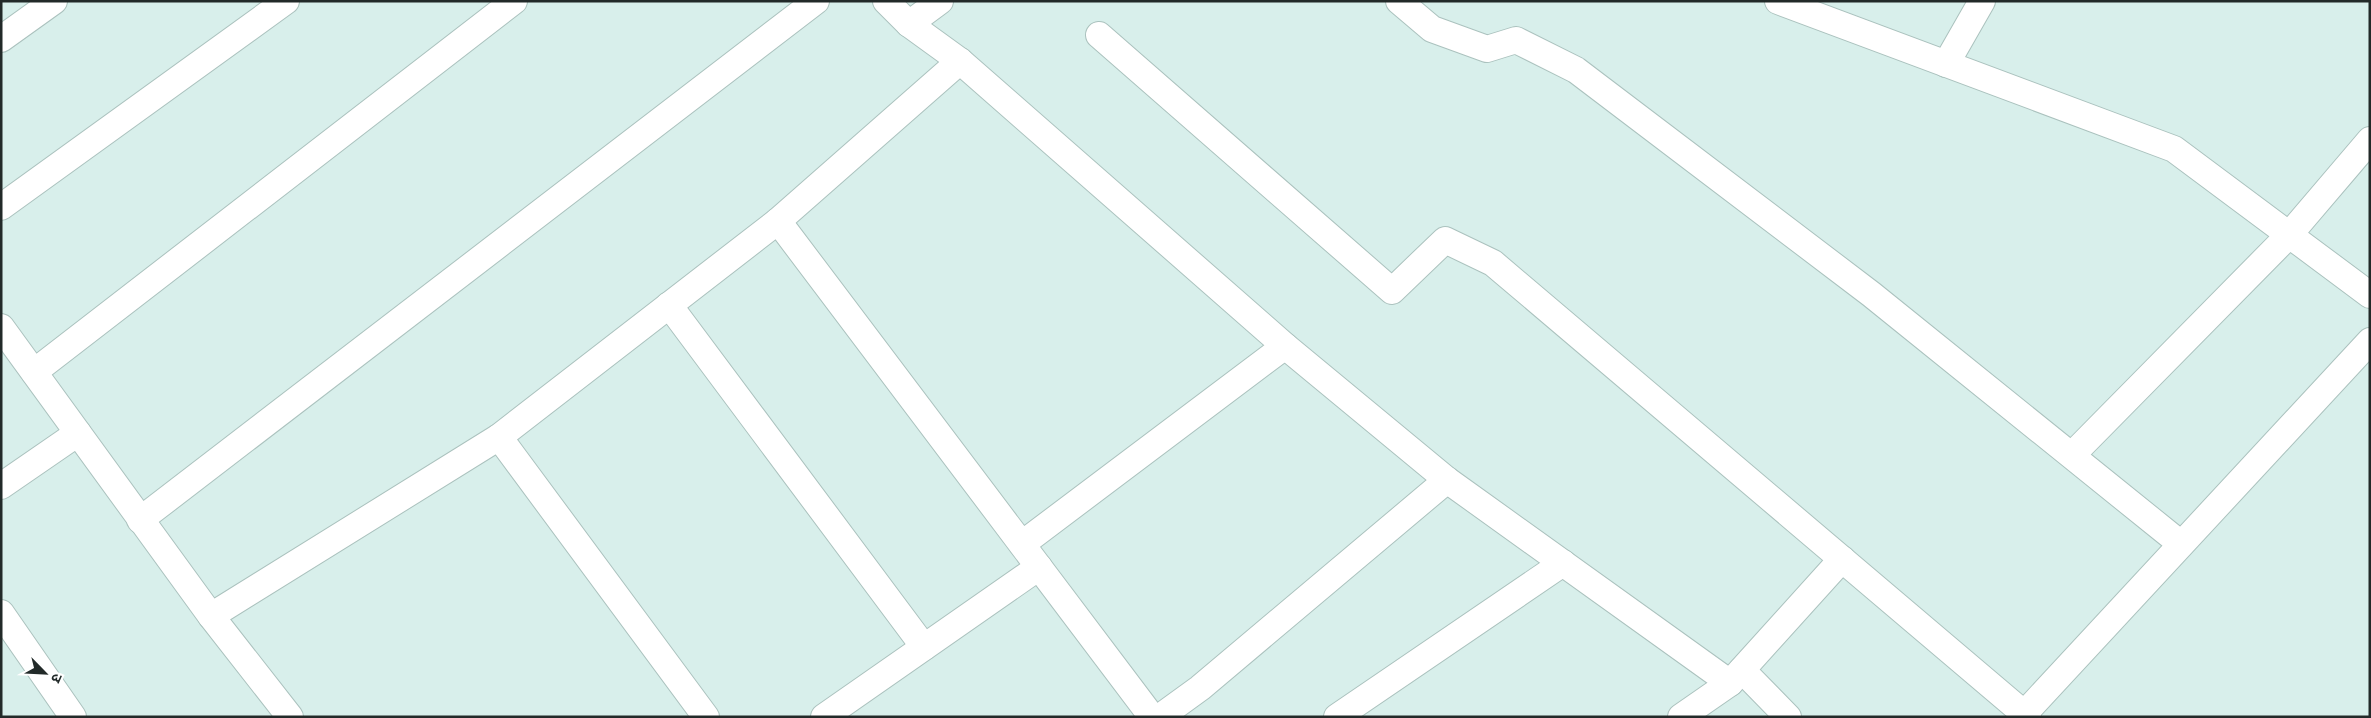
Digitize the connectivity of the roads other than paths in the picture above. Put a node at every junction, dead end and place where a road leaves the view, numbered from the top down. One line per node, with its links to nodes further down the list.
1 (54, 1): 12 (street)
2 (286, 1): 16 (street)
3 (514, 1): 24 (street)
4 (816, 1): 30 (street)
5 (886, 1): 10 (street)
6 (940, 1): 10 (street)
7 (1399, 1): 27 (street)
8 (1778, 1): 14 (street)
9 (1982, 1): 14 (street)
10 (909, 24): 13 (street)
11 (1099, 35): 33 (street)
12 (1, 40)
13 (960, 61): 17 (street); 23 (street)
14 (1946, 64): 18 (street)
15 (2370, 140): 18 (street)
16 (1, 207)
17 (778, 221): 20 (street); 31 (street)
18 (2288, 236): 19 (street); 27 (street)
19 (2370, 294)
20 (669, 305): 26 (street); 38 (street)
21 (1, 326): 24 (street)
22 (2370, 341): 32 (street)
23 (1285, 346): 28 (street); 31 (street)
24 (34, 372): 25 (street)
25 (78, 432): 29 (street); 30 (street)
26 (499, 436): 37 (street); 43 (street)
27 (2072, 455): 32 (street)
28 (1447, 480): 34 (street); 46 (street)
29 (1, 486)
30 (140, 520): 37 (street)
31 (1022, 544): 35 (street)
32 (2181, 544): 40 (street)
33 (1842, 559): 39 (street); 40 (street)
34 (1563, 563): 39 (street); 47 (street)
35 (1039, 567): 38 (street); 45 (street)
36 (1, 614): 41 (street)
37 (211, 616): 42 (street)
38 (924, 647): 44 (street)
39 (1736, 677): 48 (street); 49 (street)
40 (2026, 715)
41 (73, 717)
42 (290, 717)
43 (706, 717)
44 (824, 717)
45 (1152, 717)
46 (1160, 717)
47 (1337, 717)
48 (1680, 717)
49 (1788, 717)

